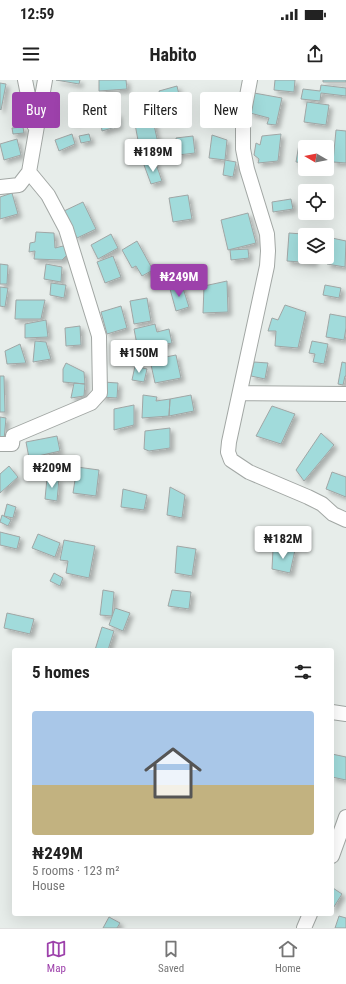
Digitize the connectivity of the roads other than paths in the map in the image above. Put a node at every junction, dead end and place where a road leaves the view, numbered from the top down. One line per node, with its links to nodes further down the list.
1 (25, 80): 4 (street)
2 (45, 80): 4 (street)
3 (250, 80): 7 (street)
4 (35, 133): 5 (street)
5 (29, 172): 6 (street); 9 (street)
6 (0, 187)
7 (240, 393): 8 (street); 10 (street)
8 (346, 394)
9 (0, 444)
10 (346, 520)
11 (334, 712): 12 (street)
12 (346, 714)
13 (346, 817): 14 (street)
14 (335, 835)
15 (309, 916): 16 (street)
16 (304, 928)

